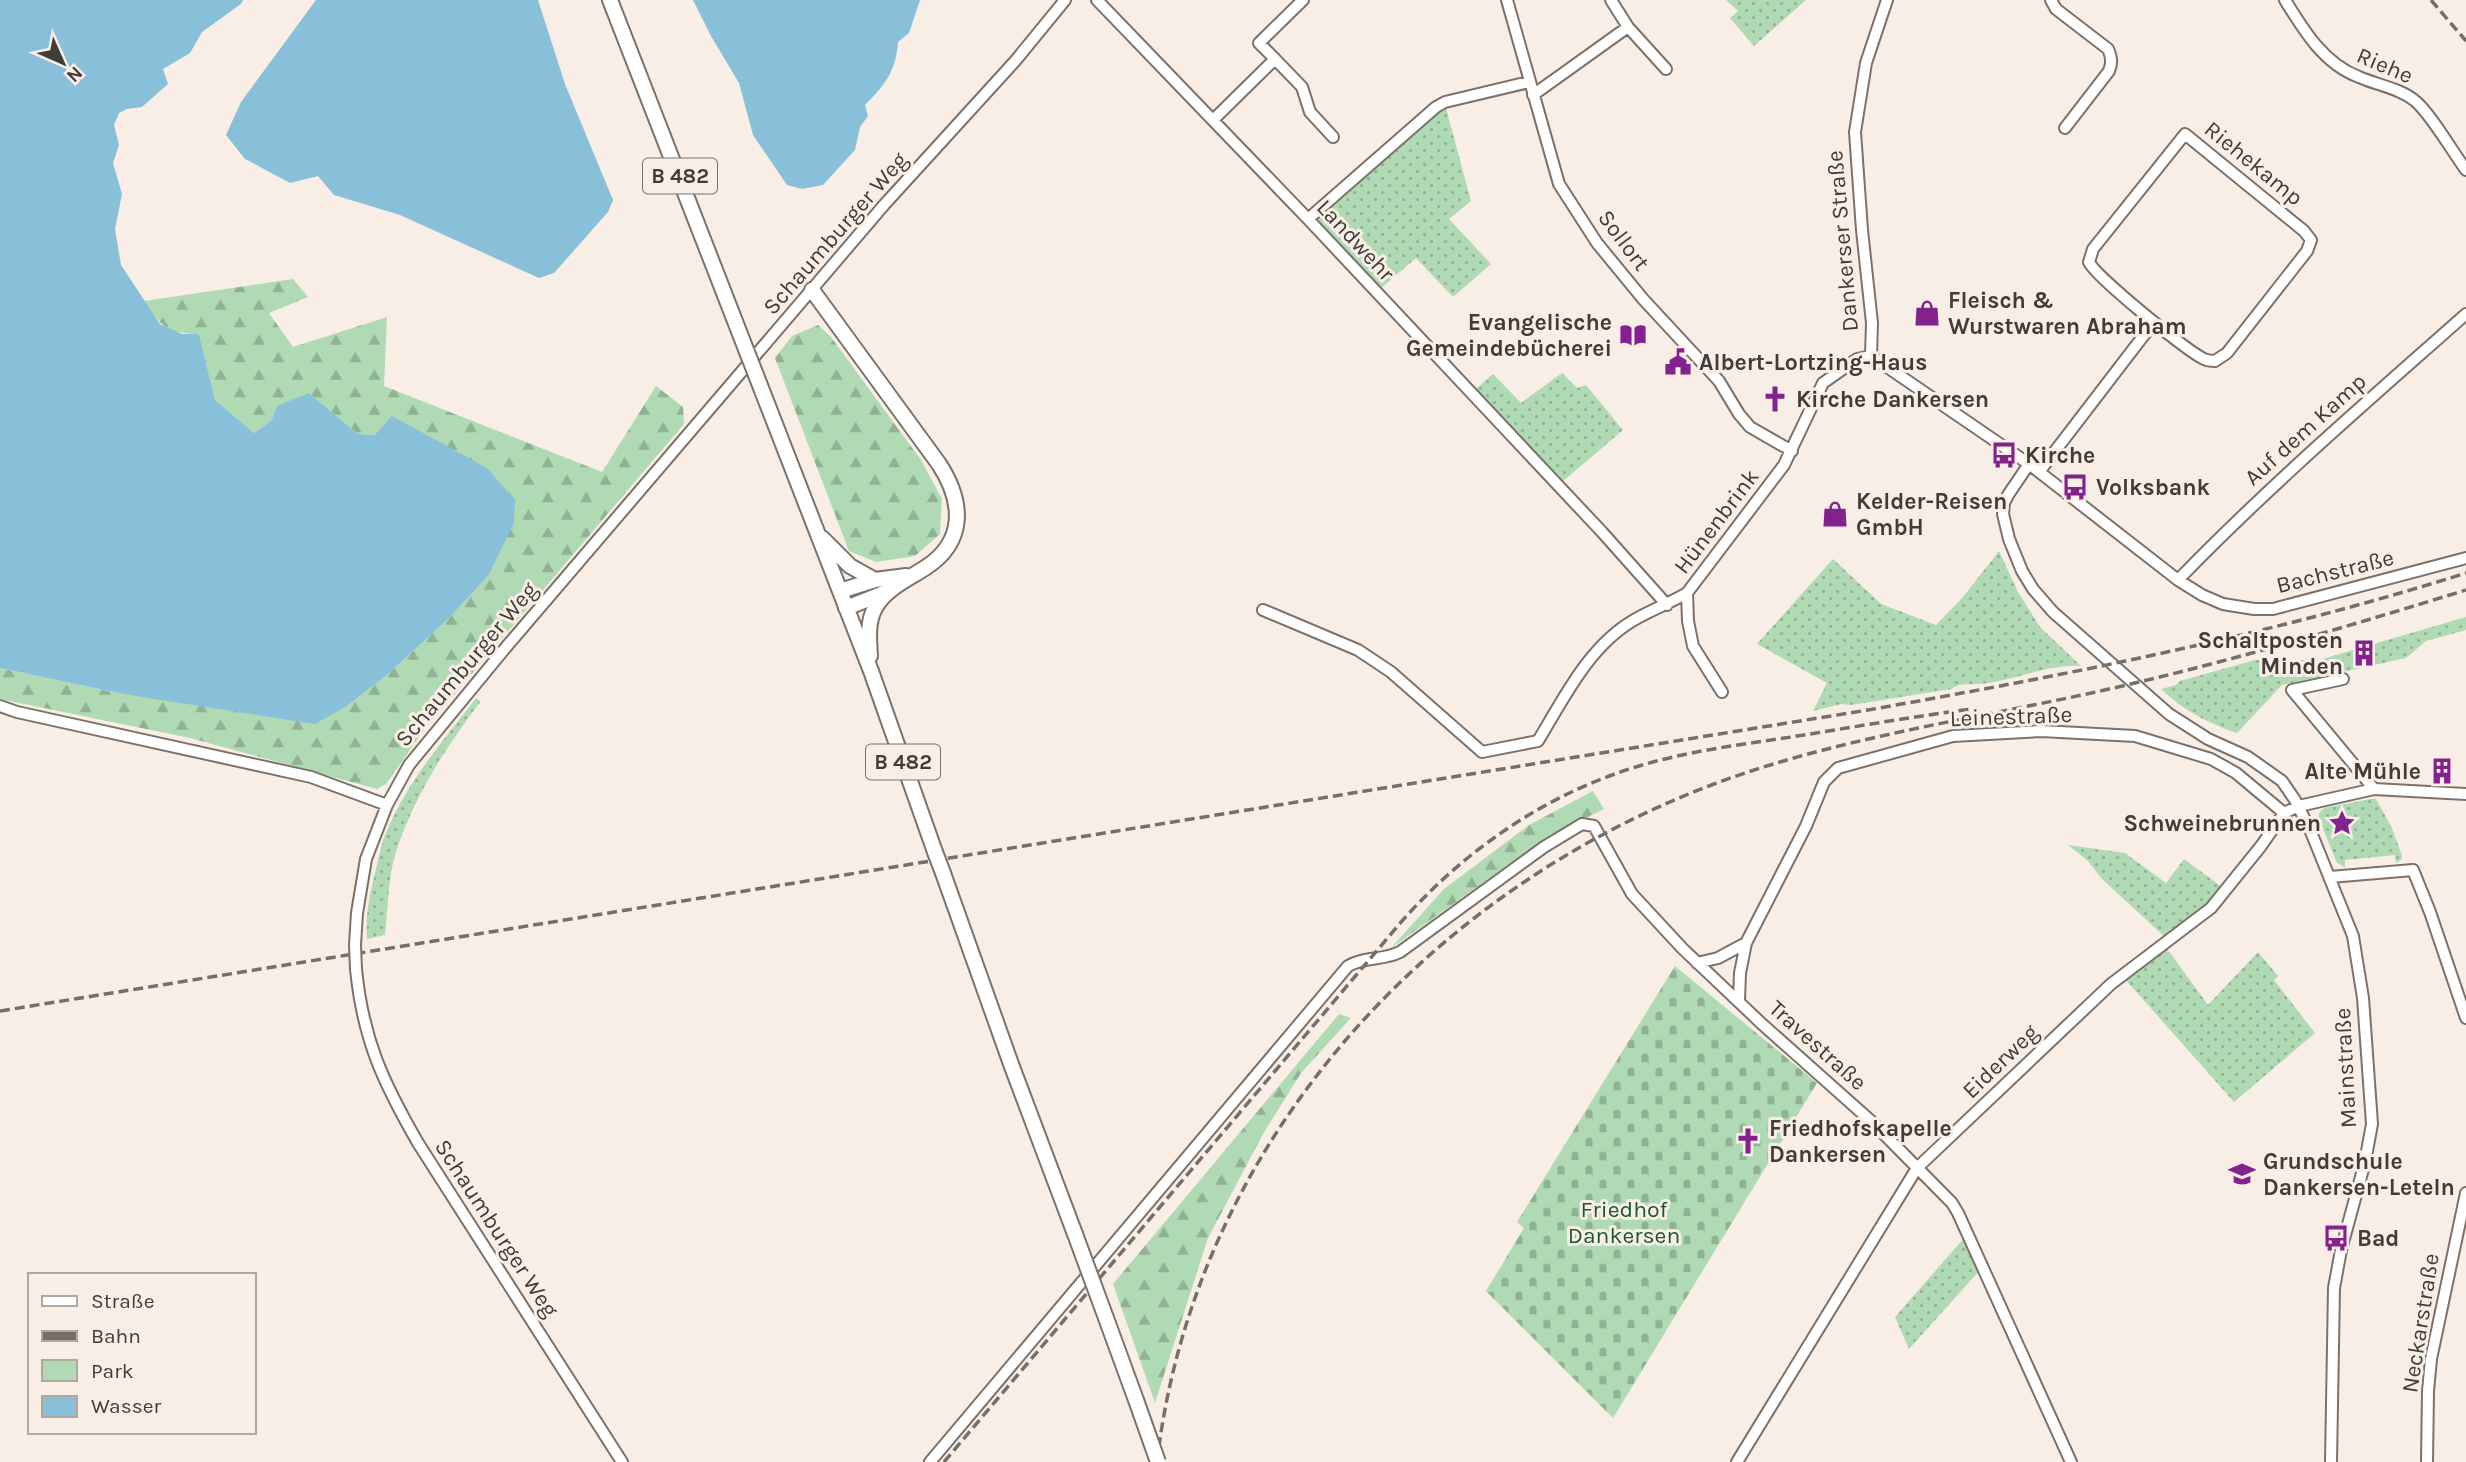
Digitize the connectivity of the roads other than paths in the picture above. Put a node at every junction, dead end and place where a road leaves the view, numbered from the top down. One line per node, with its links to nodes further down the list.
1 (610, 0): 27 (main road, B 482, bridge)
2 (1065, 0): 20 (street, Schaumburger Weg)
3 (1097, 0): 15 (street, Landwehr)
4 (1303, 0): 11 (street)
5 (1507, 0): 13 (street, Sollort)
6 (1611, 0): 10 (street)
7 (1887, 0): 23 (street, Dankerser Straße)
8 (2051, 0): 16 (street)
9 (2286, 0): 18 (street, Riehe)
10 (1628, 27): 12 (street); 14 (street)
11 (1275, 59): 15 (street); 17 (street)
12 (1665, 69)
13 (1529, 82): 14 (street, Sollort); 19 (street)
14 (1534, 95): 24 (street, Sollort)
15 (1213, 120): 19 (street, Landwehr)
16 (2065, 128)
17 (1334, 137)
18 (2466, 170)
19 (1308, 219): 35 (street, Landwehr)
20 (812, 290): 29 (main road); 44 (street, Schaumburger Weg)
21 (2466, 314): 31 (street, Auf dem Kamp)
22 (2154, 322): 22 (street, Riehekamp); 26 (street)
23 (1871, 356): 24 (street, Hünenbrink); 25 (street, Dankerser Straße)
24 (1792, 451): 34 (street, Hünenbrink)
25 (2029, 464): 26 (street, Dankerser Straße); 45 (street, Mainstraße)
26 (2039, 472): 31 (street, Dankerser Straße)
27 (818, 534): 30 (main road); 33 (main road, B 482)
28 (2466, 558): 31 (street, Bachstraße)
29 (914, 573): 30 (main road); 32 (main road)
30 (875, 580): 33 (main road)
31 (2178, 580)
32 (891, 591): 36 (main road); 38 (main road)
33 (840, 592): 36 (main road, B 482)
34 (1687, 593): 35 (street, Hünenbrink); 40 (street)
35 (1667, 605): 37 (street, Hünenbrink)
36 (846, 608): 38 (main road, B 482)
37 (1264, 610)
38 (871, 671): 57 (main road, B 482, bridge)
39 (2343, 679): 42 (street)
40 (1722, 692)
41 (0, 706): 44 (street)
42 (2374, 789): 43 (street, Eiderweg); 45 (street, Eiderweg)
43 (2466, 794)
44 (387, 806): 55 (street, Schaumburger Weg, bridge)
45 (2299, 806): 46 (street, Eiderweg); 47 (street, Mainstraße)
46 (2284, 813): 48 (street, Leinestraße); 53 (street, Eiderweg)
47 (2330, 877): 50 (street); 60 (street, Mainstraße)
48 (1746, 943): 49 (street); 51 (street, Leinestraße)
49 (1697, 962): 51 (street, Travestraße); 56 (street, Travestraße)
50 (2462, 989): 52 (street)
51 (1738, 1000): 53 (street, Travestraße)
52 (2466, 1018)
53 (1917, 1168): 58 (street, Eiderweg); 59 (street, Travestraße)
54 (2466, 1193): 61 (street, Neckarstraße)
55 (622, 1462)
56 (930, 1462)
57 (1158, 1462)
58 (1737, 1462)
59 (2071, 1462)
60 (2331, 1462)
61 (2427, 1462)

